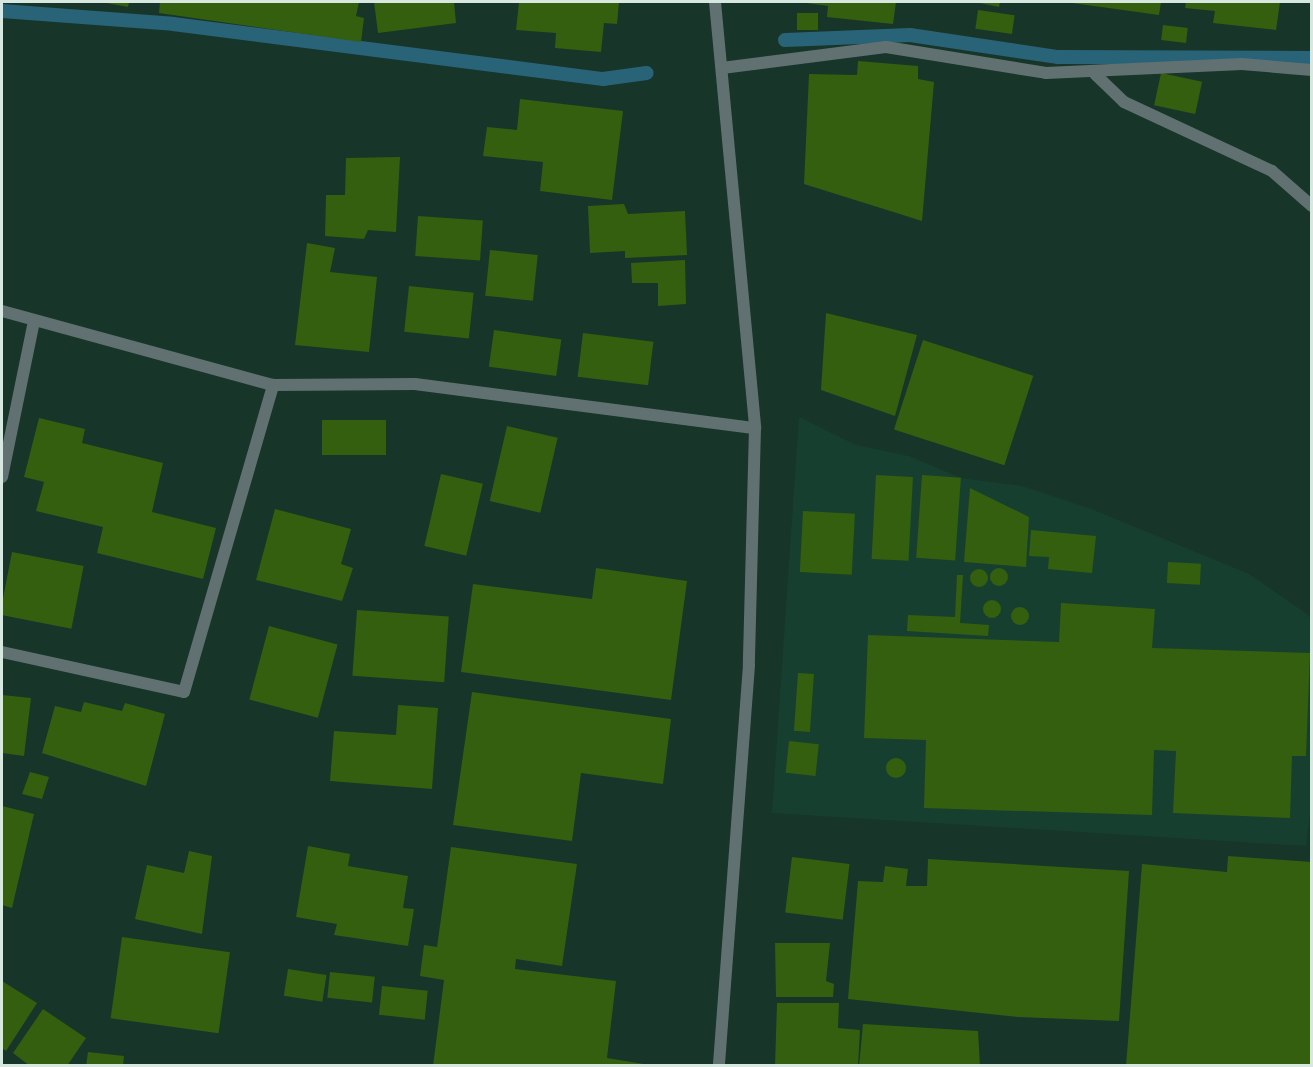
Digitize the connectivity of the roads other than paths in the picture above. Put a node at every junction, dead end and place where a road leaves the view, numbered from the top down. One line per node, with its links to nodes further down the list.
1 (715, 2): 2 (street)
2 (722, 68): 4 (street); 9 (street)
3 (1311, 70): 4 (street)
4 (1095, 74): 5 (street)
5 (1311, 206)
6 (2, 311): 7 (street)
7 (34, 321): 8 (street); 10 (street)
8 (273, 385): 9 (street); 11 (street)
9 (755, 428): 12 (street)
10 (2, 477)
11 (2, 652)
12 (719, 1065)

